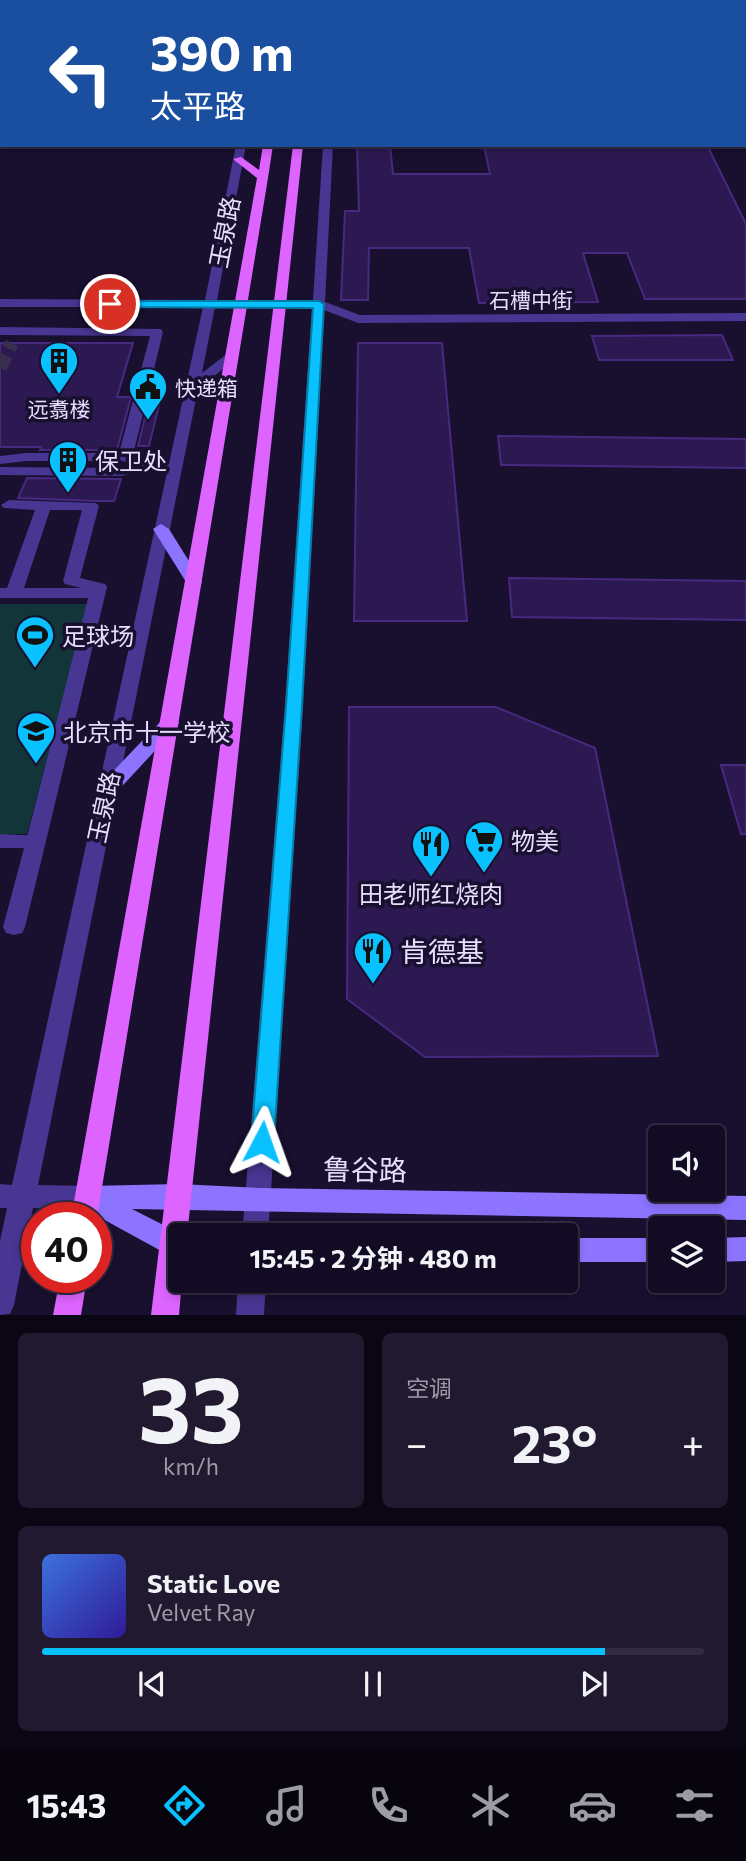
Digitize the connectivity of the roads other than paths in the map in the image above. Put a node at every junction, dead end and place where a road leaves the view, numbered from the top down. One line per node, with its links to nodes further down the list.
1 (268, 147): 5 (main road, 玉泉路)
2 (298, 147): 9 (main road)
3 (328, 147): 10 (street)
4 (239, 152): 5 (main road); 7 (street, 玉泉路)
5 (263, 178): 8 (main road, 玉泉路)
6 (0, 303): 7 (street)
7 (210, 304): 8 (street); 14 (street, 玉泉路)
8 (242, 304): 9 (street); 13 (main road, 玉泉路)
9 (279, 304): 10 (street); 33 (main road)
10 (319, 304): 11 (street, 石槽中街); 34 (street)
11 (746, 317)
12 (0, 331): 16 (street)
13 (233, 356): 14 (street); 24 (main road, 玉泉路)
14 (192, 387): 19 (street, 玉泉路)
15 (26, 457): 16 (street); 17 (street); 21 (street)
16 (125, 457): 18 (street)
17 (0, 460)
18 (145, 465): 19 (street); 21 (street)
19 (175, 466): 23 (street, 玉泉路)
20 (0, 471): 21 (street)
21 (12, 492): 22 (street)
22 (44, 505): 25 (street); 26 (street)
23 (161, 529): 24 (main road); 28 (street, 玉泉路)
24 (194, 583): 27 (main road, 玉泉路)
25 (7, 592): 26 (street)
26 (97, 593): 30 (street)
27 (170, 723): 28 (main road); 36 (main road, 玉泉路)
28 (106, 791): 32 (street, 玉泉路)
29 (0, 841): 30 (street)
30 (36, 841): 31 (street)
31 (14, 927)
32 (11, 1196): 35 (street); 50 (street, 玉泉路)
33 (179, 1196): 34 (main road, 鲁谷路); 37 (main road, 鲁谷路); 40 (main road)
34 (259, 1200): 38 (main road, 鲁谷路); 41 (street)
35 (48, 1202)
36 (87, 1202)
37 (112, 1205)
38 (746, 1208)
39 (112, 1219): 42 (main road)
40 (178, 1223)
41 (256, 1223)
42 (168, 1242)
43 (578, 1250): 44 (main road)
44 (648, 1250)
45 (725, 1250): 46 (main road)
46 (746, 1250)
47 (71, 1293): 51 (main road)
48 (169, 1293): 52 (main road)
49 (251, 1293): 53 (street)
50 (0, 1305)
51 (67, 1315)
52 (165, 1315)
53 (250, 1315)

